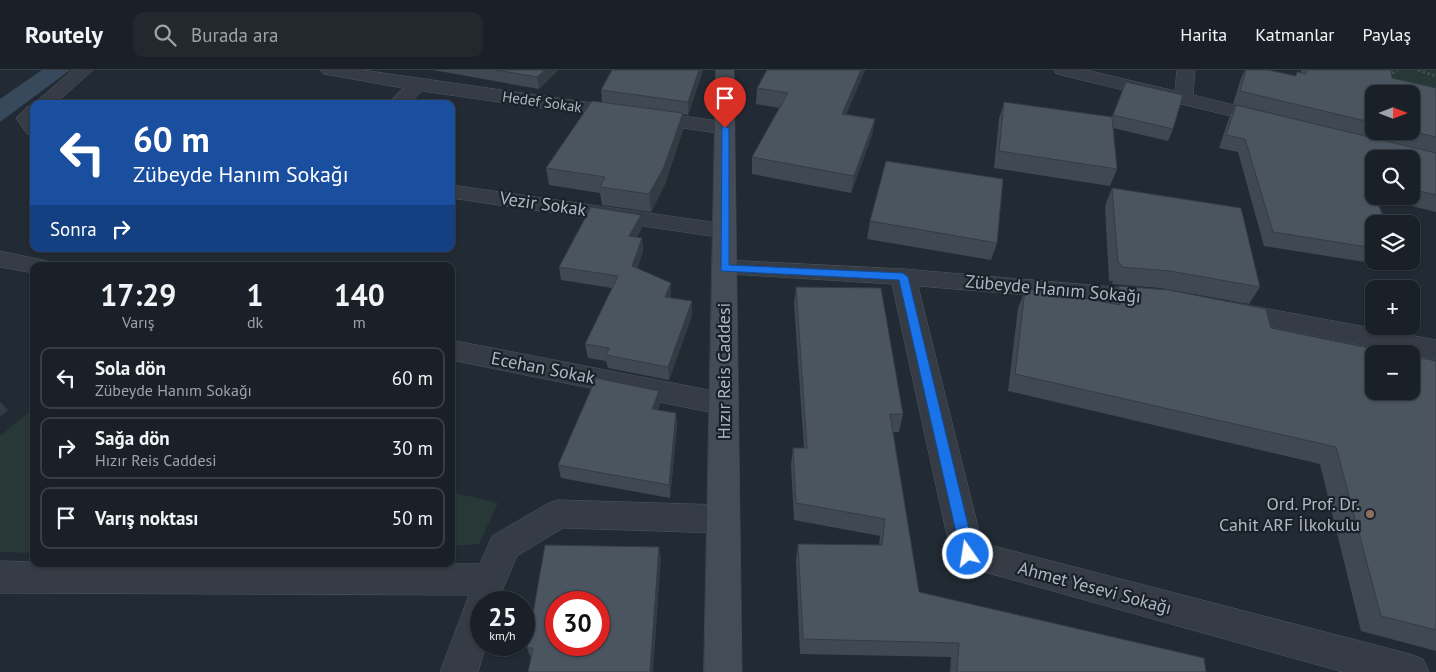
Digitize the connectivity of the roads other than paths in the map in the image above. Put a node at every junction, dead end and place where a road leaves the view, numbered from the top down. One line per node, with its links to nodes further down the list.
1 (84, 70): 8 (street)
2 (330, 70): 6 (street, Hedef Sokak)
3 (725, 70): 11 (street, Hızır Reis Caddesi)
4 (1063, 70): 7 (street)
5 (1186, 70): 7 (street)
6 (418, 85): 9 (street); 11 (street, Hedef Sokak)
7 (1183, 98): 10 (street)
8 (48, 100)
9 (401, 100)
10 (1286, 124)
11 (725, 128): 13 (street, Hızır Reis Caddesi)
12 (455, 192): 13 (street, Vezir Sokak)
13 (725, 231): 16 (street, Hızır Reis Caddesi)
14 (0, 258): 15 (street)
15 (30, 264)
16 (724, 268): 17 (street, Zübeyde Hanım Sokağı); 22 (street, Hızır Reis Caddesi)
17 (903, 277): 18 (street, Zübeyde Hanım Sokağı); 28 (street, Ahmet Yesevi Sokağı)
18 (1179, 301)
19 (1207, 307): 20 (street)
20 (1436, 350)
21 (455, 351): 22 (street, Ecehan Sokak)
22 (724, 404): 23 (street, Hızır Reis Caddesi)
23 (723, 519): 25 (street); 30 (street, Hızır Reis Caddesi)
24 (0, 577): 26 (street)
25 (487, 591)
26 (470, 595)
27 (470, 640): 29 (street)
28 (1338, 663): 31 (street, Ahmet Yesevi Sokağı)
29 (459, 672)
30 (723, 672)
31 (1410, 672)

